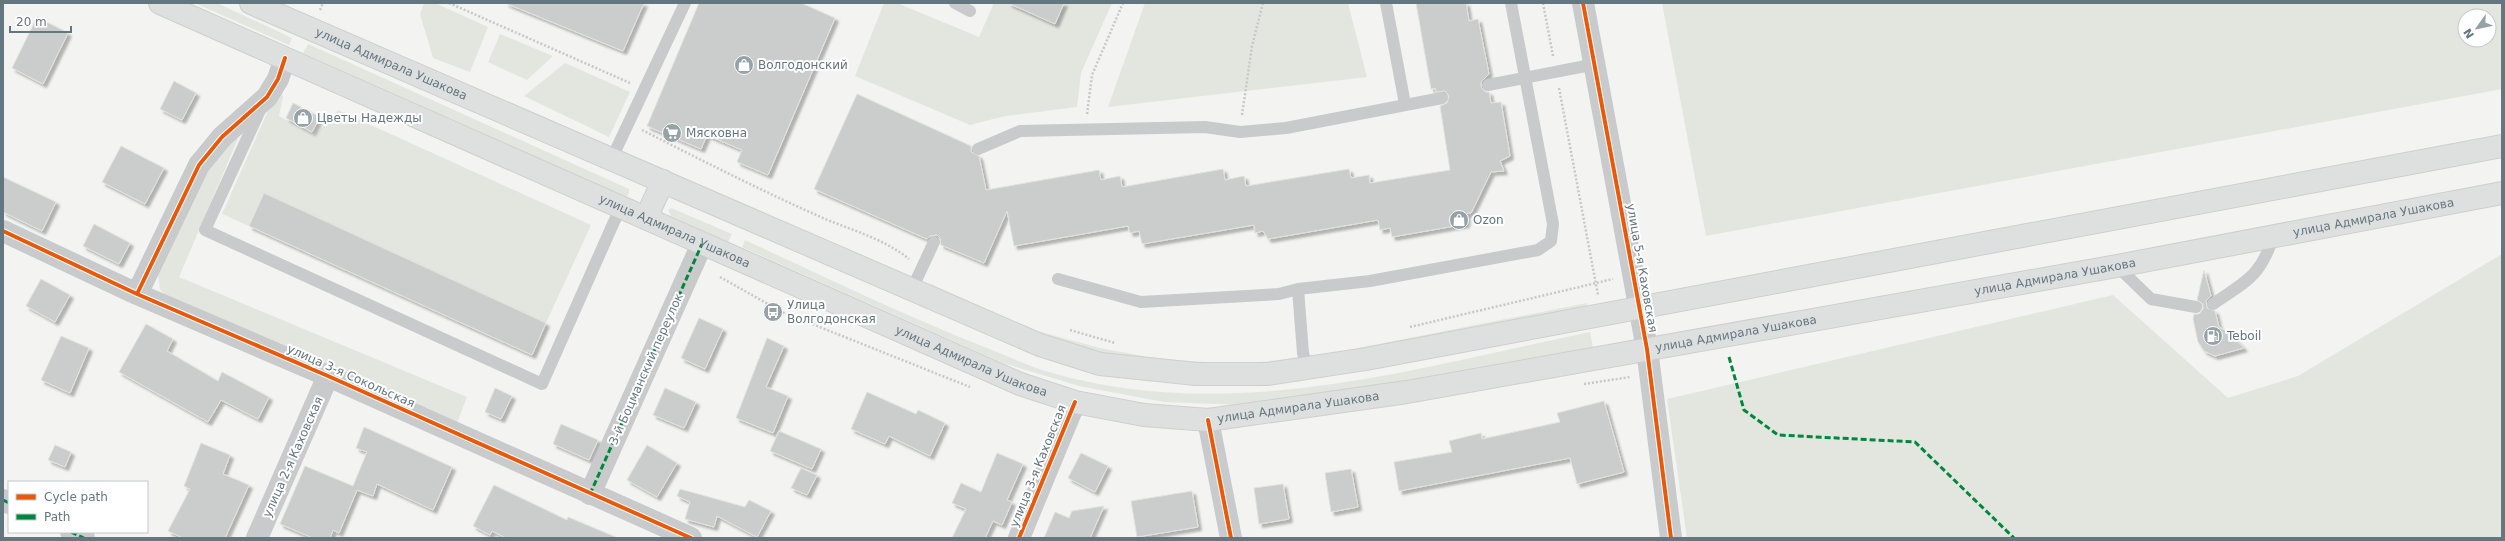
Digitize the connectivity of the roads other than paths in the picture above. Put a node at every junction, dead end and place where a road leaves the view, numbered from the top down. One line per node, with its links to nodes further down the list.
1 (160, 3): 9 (main road, улица Адмирала Ушакова)
2 (251, 3): 18 (main road, улица Адмирала Ушакова)
3 (685, 3): 18 (lane)
4 (955, 3): 8 (lane)
5 (1386, 3): 15 (lane)
6 (1511, 3): 11 (lane)
7 (1583, 3): 10 (street, улица 5-я Каховская)
8 (970, 11)
9 (285, 58): 13 (street); 21 (main road, улица Адмирала Ушакова)
10 (1596, 64): 11 (lane); 33 (street, улица 5-я Каховская)
11 (1527, 78): 12 (lane); 30 (lane)
12 (1488, 85)
13 (267, 97): 21 (lane); 31 (street)
14 (1442, 98): 15 (lane)
15 (1405, 104): 17 (lane)
16 (2502, 146): 33 (main road, улица Адмирала Ушакова)
17 (978, 149)
18 (612, 158): 19 (main road, улица Адмирала Ушакова)
19 (663, 181): 22 (main road); 29 (main road, улица Адмирала Ушакова)
20 (2502, 193): 24 (main road, улица Адмирала Ушакова)
21 (621, 206): 22 (main road, улица Адмирала Ушакова)
22 (646, 218): 26 (main road, улица Адмирала Ушакова)
23 (3, 231): 31 (street, улица 3-я Сокольская)
24 (2274, 235): 27 (main road, улица Адмирала Ушакова); 32 (lane)
25 (934, 242): 29 (lane)
26 (702, 244): 38 (main road, улица Адмирала Ушакова); 40 (street, 3-й Боцманский переулок)
27 (2117, 266): 34 (lane); 35 (main road, улица Адмирала Ушакова)
28 (1058, 279): 30 (lane)
29 (912, 289): 36 (main road, улица Адмирала Ушакова)
30 (1298, 289): 36 (lane)
31 (137, 294): 37 (street, улица 3-я Сокольская)
32 (2213, 304)
33 (1638, 307): 35 (street, улица 5-я Каховская); 36 (main road, улица Адмирала Ушакова)
34 (2196, 307)
35 (1647, 349): 39 (main road, улица Адмирала Ушакова); 47 (street, улица 5-я Каховская)
36 (1307, 368)
37 (328, 376): 40 (street, улица 3-я Сокольская); 43 (street, улица 2-я Каховская)
38 (1075, 402): 39 (main road, улица Адмирала Ушакова); 45 (street, улица 3-я Каховская)
39 (1208, 420): 46 (street)
40 (590, 494): 44 (street, улица 3-я Сокольская)
41 (73, 533): 42 (street)
42 (84, 538)
43 (257, 538)
44 (691, 538)
45 (1019, 538)
46 (1231, 538)
47 (1671, 538)

